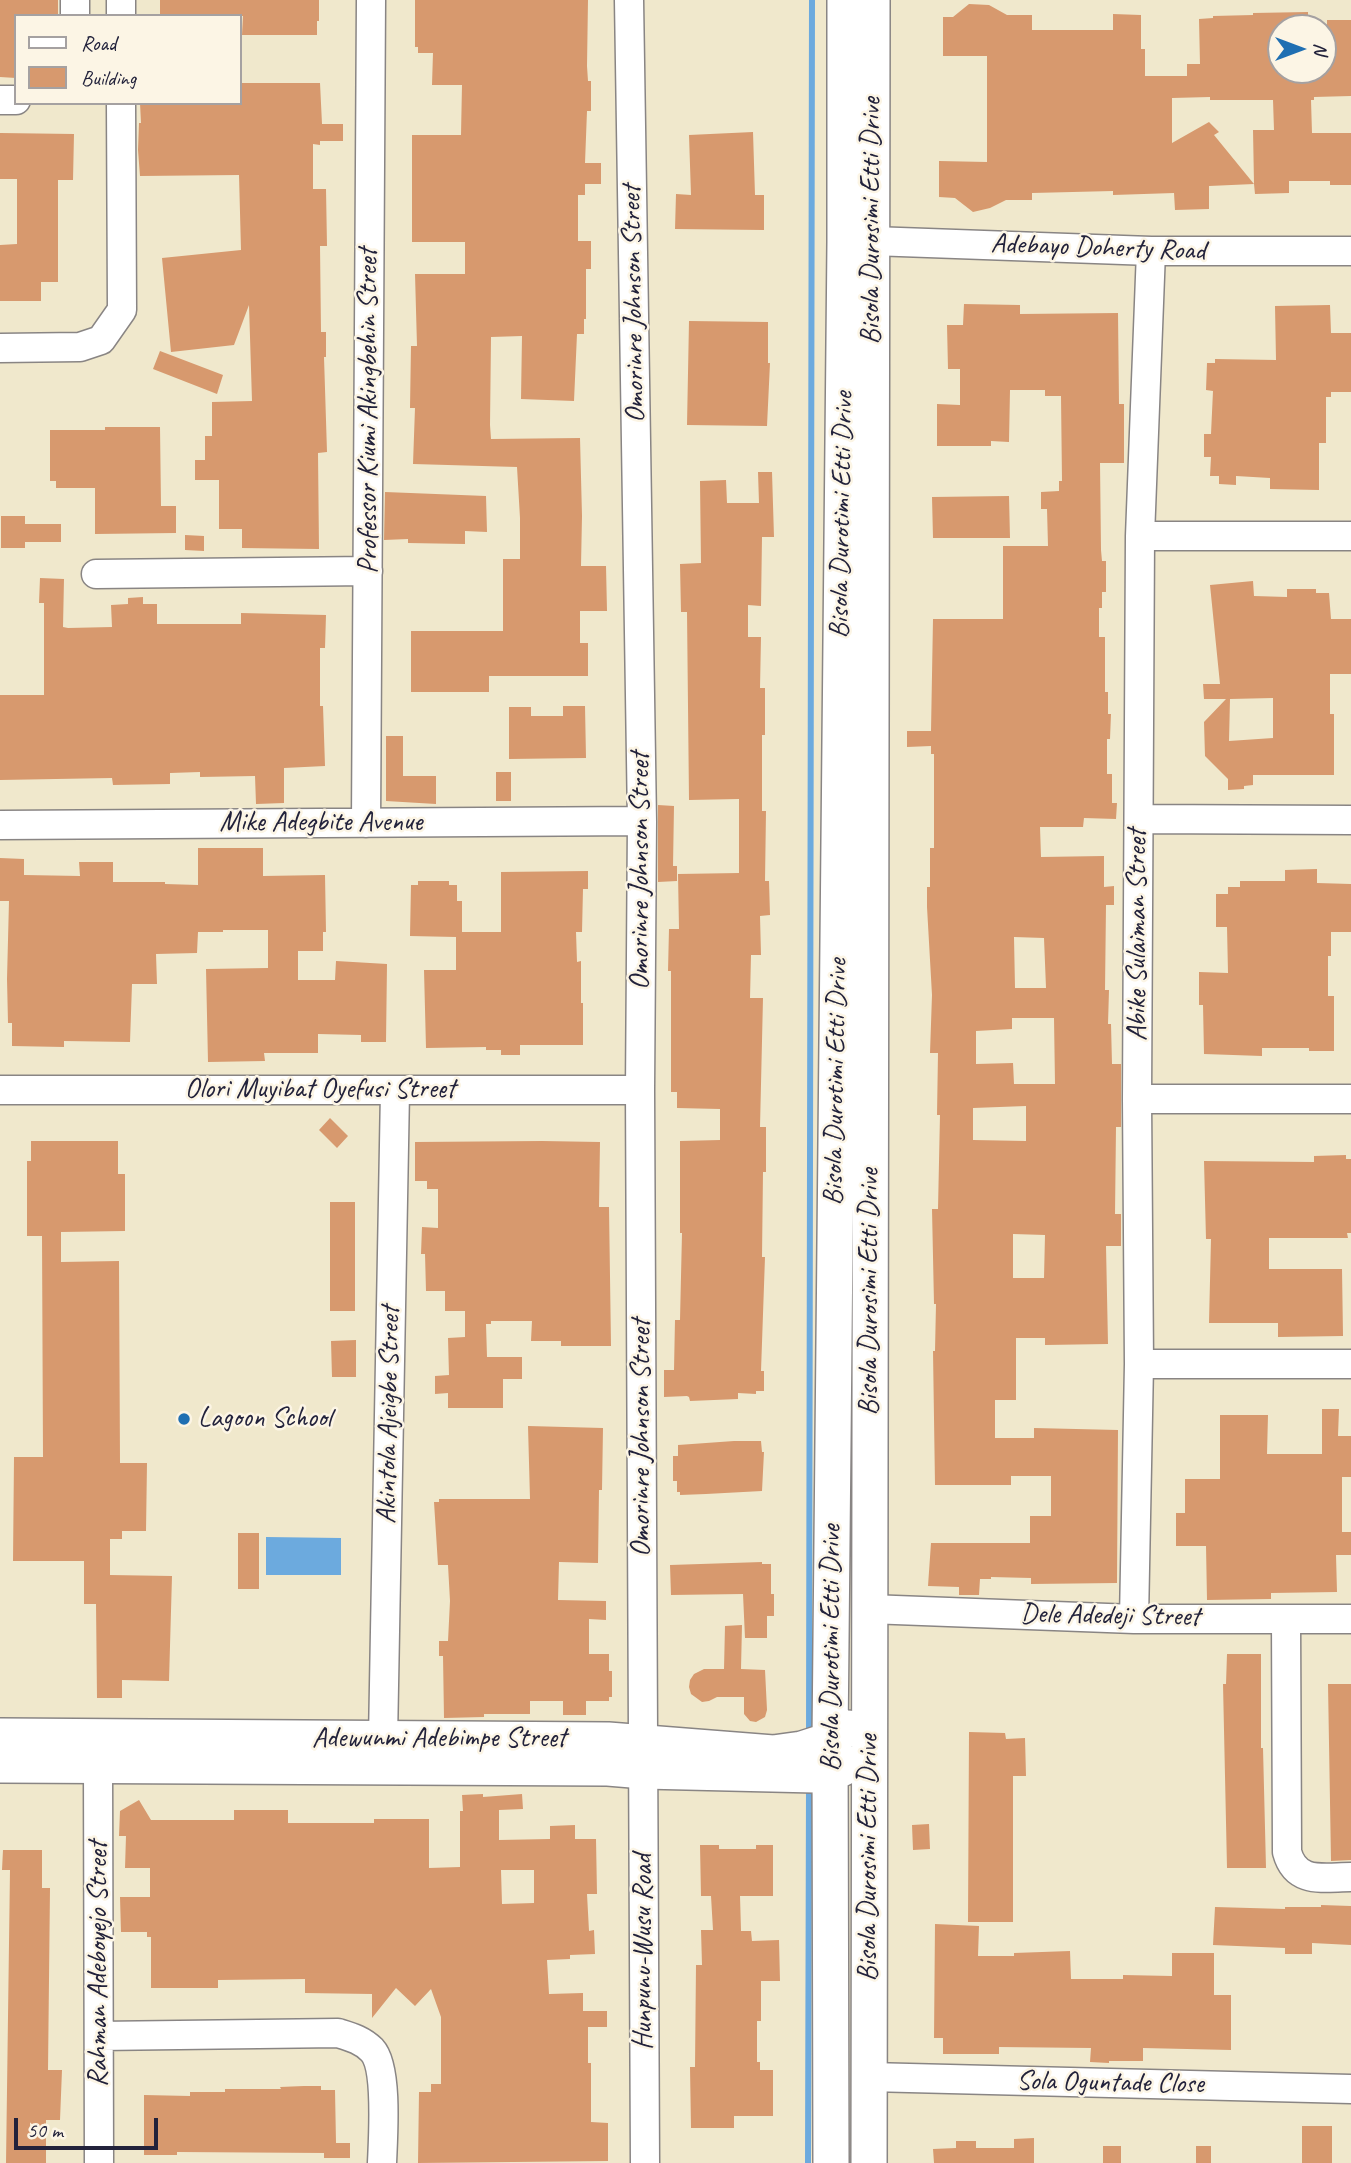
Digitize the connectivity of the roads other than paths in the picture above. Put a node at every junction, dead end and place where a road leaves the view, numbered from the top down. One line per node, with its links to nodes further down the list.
1 (371, 0): 12 (street, Professor Kiumi Akingbehin Street)
2 (629, 0): 16 (street, Omorinre Johnson Street)
3 (845, 0): 6 (main road, Bisola Durotimi Etti Drive)
4 (872, 0): 6 (main road, Bisola Durosimi Etti Drive)
5 (121, 105): 9 (street)
6 (859, 241): 7 (street, Adebayo Doherty Road); 26 (main road, Bisola Durosimi Etti Drive); 35 (main road, Bisola Durotimi Etti Drive)
7 (1150, 251): 8 (street, Adebayo Doherty Road); 10 (street, Abike Sulaiman Street)
8 (1351, 251)
9 (0, 348)
10 (1140, 536): 11 (street); 14 (street, Abike Sulaiman Street)
11 (1351, 536)
12 (368, 571): 13 (street); 17 (street, Professor Kiumi Akingbehin Street)
13 (96, 574)
14 (1139, 819): 15 (street); 22 (street, Abike Sulaiman Street)
15 (1351, 820)
16 (642, 821): 17 (street, Mike Adegbite Avenue); 21 (street, Omorinre Johnson Street)
17 (366, 823): 18 (street, Mike Adegbite Avenue)
18 (0, 825)
19 (0, 1090): 20 (street, Olori Muyibat Oyefusi Street)
20 (395, 1090): 21 (street, Olori Muyibat Oyefusi Street); 32 (street, Akintola Ajeigbe Street)
21 (640, 1090): 34 (street, Omorinre Johnson Street)
22 (1137, 1099): 23 (street); 24 (street, Abike Sulaiman Street)
23 (1351, 1099)
24 (1139, 1364): 25 (street); 27 (street, Abike Sulaiman Street)
25 (1351, 1364)
26 (869, 1609): 27 (street, Dele Adedeji Street); 30 (main road, Bisola Durosimi Etti Drive)
27 (1134, 1619): 28 (street, Dele Adedeji Street)
28 (1286, 1619): 29 (street, Dele Adedeji Street); 38 (street)
29 (1351, 1619)
30 (869, 1714): 33 (main road, Bisola Durosimi Etti Drive); 35 (main road)
31 (0, 1736): 32 (main road, Adewunmi Adebimpe Street)
32 (383, 1738): 34 (main road, Adewunmi Adebimpe Street)
33 (869, 1755): 35 (main road, Adewunmi Adebimpe Street); 40 (main road, Bisola Durosimi Etti Drive)
34 (644, 1756): 35 (main road, Adewunmi Adebimpe Street); 37 (main road, Adewunmi Adebimpe Street); 44 (street, Hunpunu-Wusu Road)
35 (816, 1760): 45 (main road, Bisola Durotimi Etti Drive)
36 (0, 1765): 37 (main road, Adewunmi Adebimpe Street)
37 (98, 1765): 39 (street, Rahman Adeboyejo Street)
38 (1351, 1877)
39 (99, 2036): 42 (street, Rahman Adeboyejo Street); 43 (street)
40 (869, 2077): 41 (street, Sola Oguntade Close); 46 (main road, Bisola Durosimi Etti Drive)
41 (1351, 2089)
42 (99, 2163)
43 (383, 2163)
44 (645, 2163)
45 (831, 2163)
46 (869, 2163)

